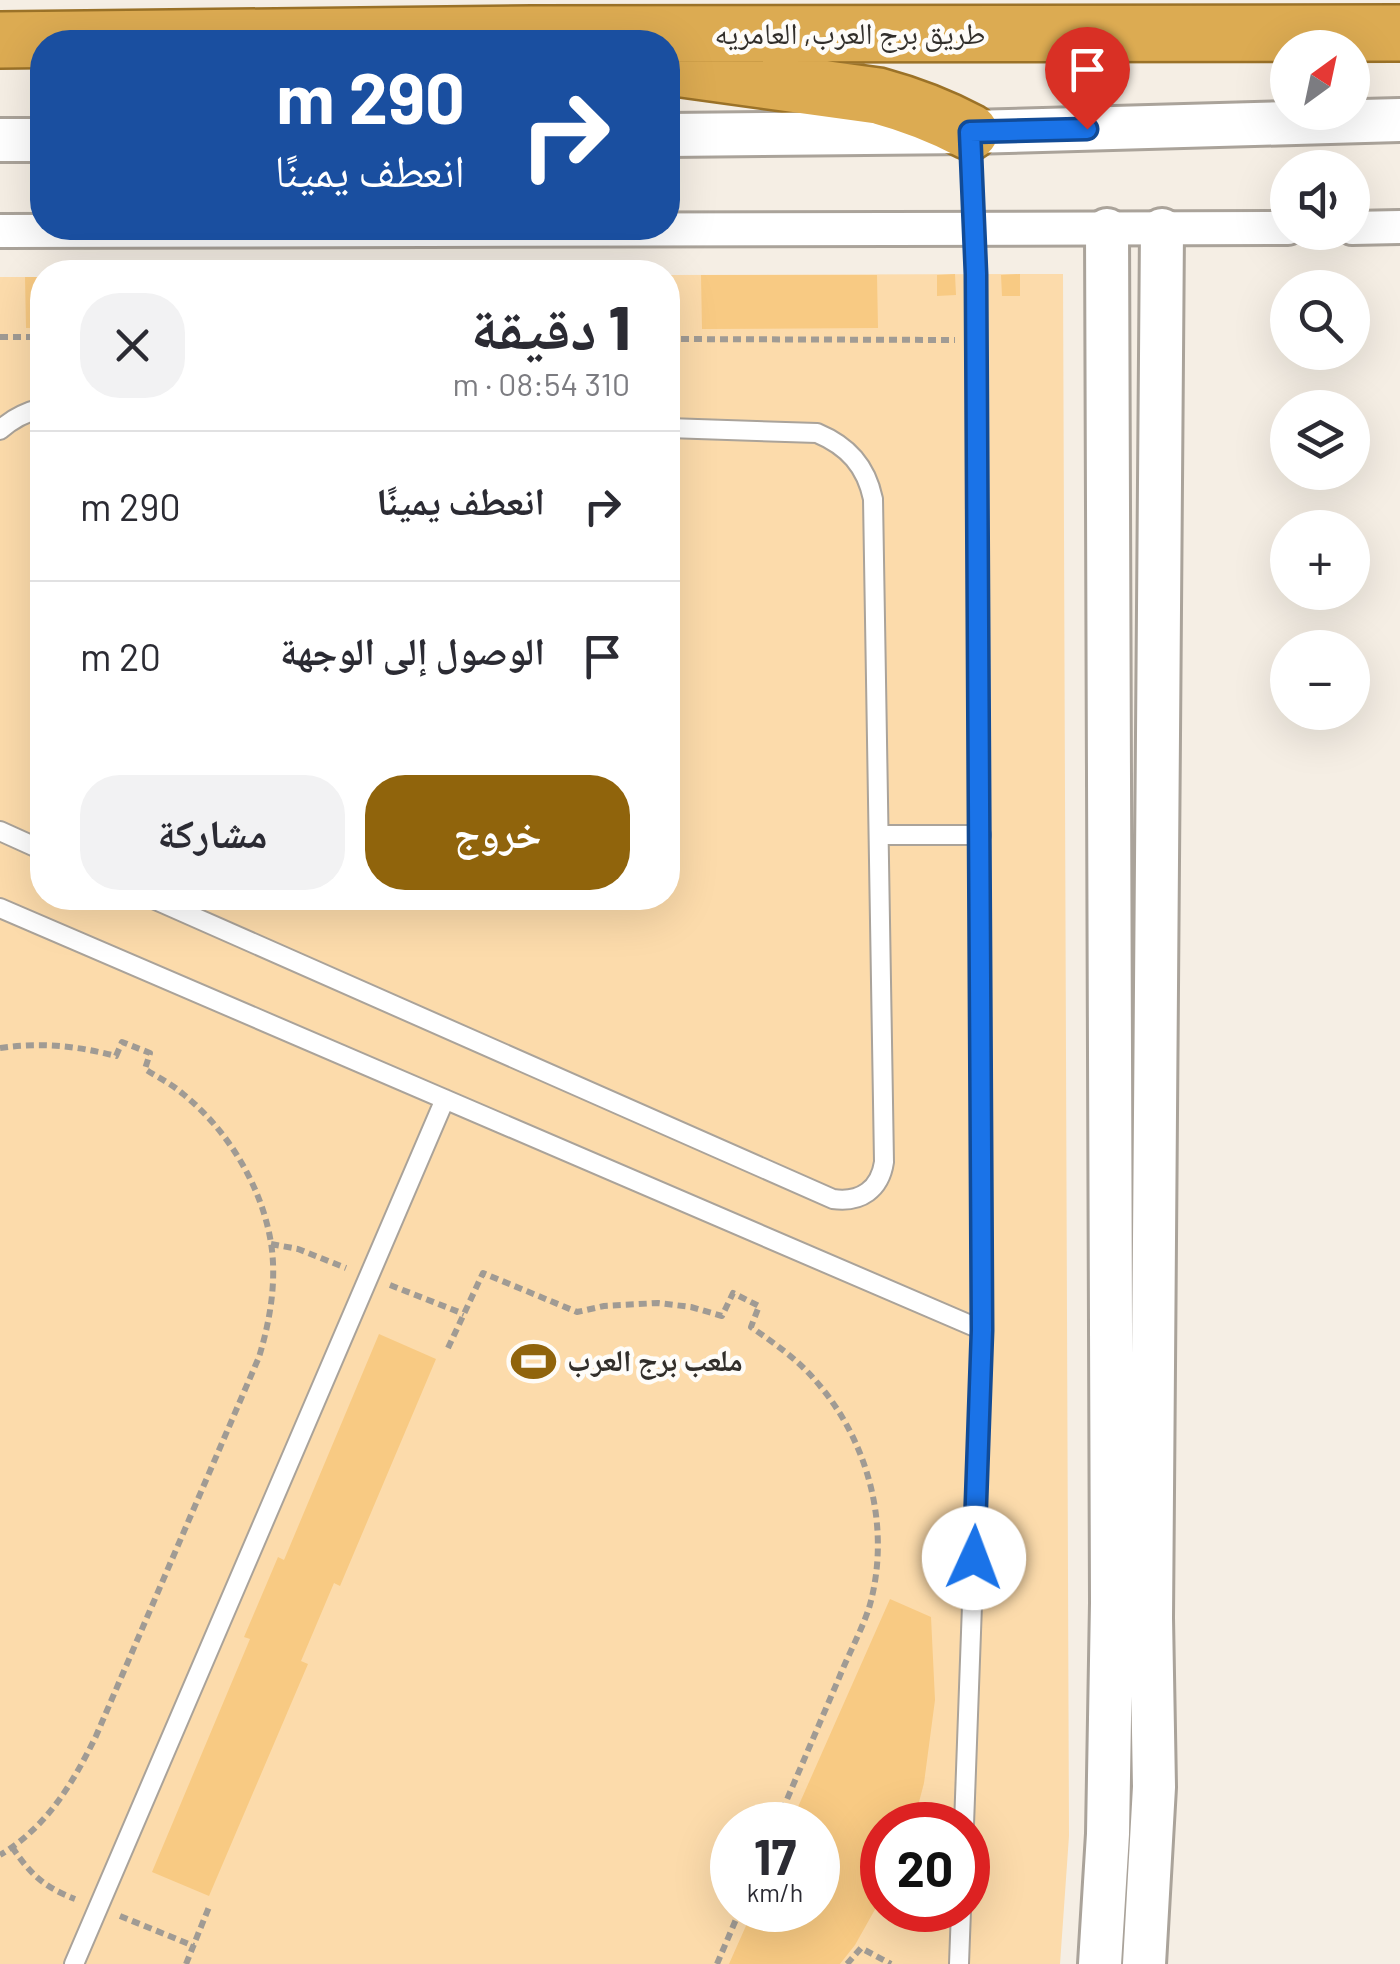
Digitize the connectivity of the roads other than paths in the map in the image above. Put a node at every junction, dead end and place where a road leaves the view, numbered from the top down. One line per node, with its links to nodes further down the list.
1 (1400, 33): 2 (highway, طريق برج العرب, العامريه)
2 (680, 37)
3 (0, 40): 4 (highway, طريق برج العرب, العامريه)
4 (30, 40)
5 (680, 69): 7 (highway)
6 (1400, 120): 7 (street)
7 (970, 132): 8 (street); 17 (lane)
8 (680, 135)
9 (0, 140): 10 (street)
10 (30, 140)
11 (1400, 227): 13 (street)
12 (1270, 228): 19 (street)
13 (1370, 228)
14 (0, 230): 15 (street)
15 (30, 230)
16 (680, 230): 17 (street)
17 (976, 230): 18 (street); 25 (lane)
18 (1107, 230): 19 (street); 35 (street)
19 (1162, 230): 36 (street)
20 (30, 411): 22 (lane)
21 (680, 428): 24 (lane)
22 (0, 430)
23 (0, 831): 26 (lane)
24 (878, 835): 25 (lane); 28 (lane)
25 (981, 835): 30 (lane)
26 (30, 845)
27 (0, 908): 29 (lane)
28 (178, 910)
29 (444, 1099): 30 (lane); 33 (lane)
30 (982, 1330): 31 (lane)
31 (965, 1802)
32 (960, 1932): 34 (lane)
33 (74, 1964)
34 (959, 1964)
35 (1100, 1964)
36 (1144, 1964)

